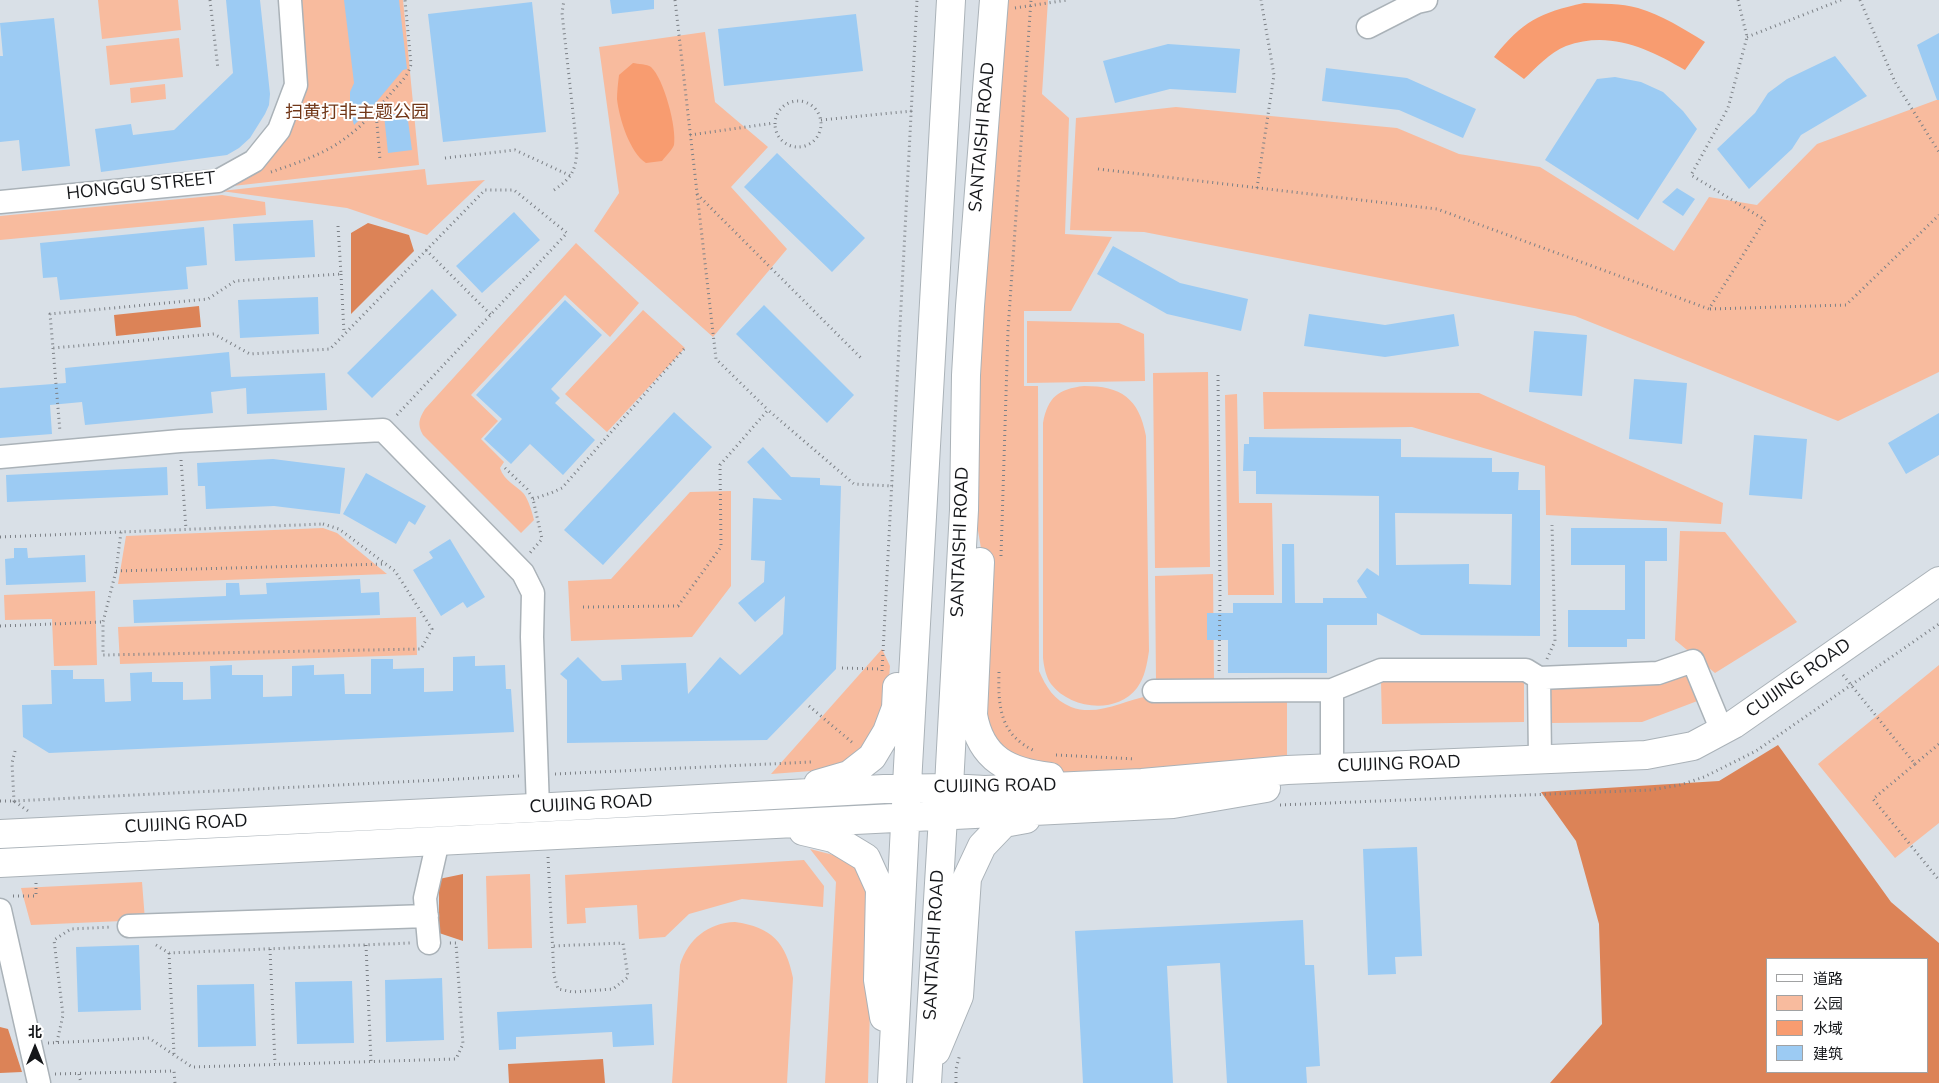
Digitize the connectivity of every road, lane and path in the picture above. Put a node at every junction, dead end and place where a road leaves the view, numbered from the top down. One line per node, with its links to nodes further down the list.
1 (210, 0): 20 (path)
2 (290, 0): 35 (street, HONGGU STREET)
3 (405, 0): 21 (path)
4 (564, 0): 31 (path)
5 (675, 0): 25 (path)
6 (918, 0): 22 (path)
7 (951, 0): 47 (main road, SANTAISHI ROAD)
8 (994, 0): 52 (main road, SANTAISHI ROAD)
9 (1015, 0): 17 (path)
10 (1031, 0): 17 (path)
11 (1067, 0): 17 (path)
12 (1260, 0): 32 (path)
13 (1426, 0): 18 (street)
14 (1738, 0): 19 (path)
15 (1841, 0): 19 (path)
16 (1860, 0): 26 (path)
17 (1030, 6): 61 (path)
18 (1368, 27)
19 (1747, 37): 40 (path)
20 (218, 69)
21 (376, 111): 28 (path); 30 (path)
22 (912, 111): 23 (path); 55 (path)
23 (821, 120): 24 (path); 24 (path)
24 (774, 123): 25 (path)
25 (690, 135): 34 (path)
26 (1939, 152)
27 (445, 158): 31 (path)
28 (380, 160)
29 (1098, 170): 32 (path)
30 (270, 173)
31 (571, 176): 33 (path)
32 (1257, 188): 40 (path)
33 (554, 190)
34 (697, 194): 45 (path); 48 (path)
35 (0, 202)
36 (1939, 215): 40 (path)
37 (338, 226): 39 (path)
38 (426, 250): 41 (path); 41 (path); 42 (path)
39 (341, 274): 42 (path); 43 (path)
40 (1709, 309)
41 (491, 315): 49 (path)
42 (344, 334): 43 (path)
43 (53, 348): 51 (path)
44 (684, 348): 56 (path)
45 (862, 359)
46 (1218, 375): 79 (path)
47 (929, 408): 92 (main road, SANTAISHI ROAD); 93 (main road)
48 (768, 410): 55 (path); 67 (path)
49 (383, 430): 50 (street); 63 (street)
50 (180, 441): 51 (street); 58 (path)
51 (62, 452): 53 (street)
52 (964, 456): 89 (main road); 91 (main road, SANTAISHI ROAD)
53 (0, 458)
54 (505, 468): 56 (path)
55 (893, 486): 73 (path)
56 (533, 499): 63 (path)
57 (1552, 525): 75 (path)
58 (186, 529): 59 (path); 62 (path)
59 (120, 532): 60 (path); 64 (path)
60 (0, 537)
61 (1001, 558)
62 (386, 564): 64 (path); 68 (path)
63 (518, 567): 90 (street)
64 (116, 571): 68 (path)
65 (1939, 581): 80 (main road, CUIJING ROAD)
66 (1939, 602): 76 (main road, CUIJING ROAD)
67 (583, 607)
68 (103, 622): 70 (path)
69 (1939, 624): 76 (path)
70 (0, 626)
71 (999, 665): 83 (path)
72 (842, 668): 73 (path)
73 (882, 669): 74 (path)
74 (881, 678)
75 (1539, 678): 77 (street); 80 (street); 85 (street)
76 (1845, 678): 87 (path); 94 (path); 96 (main road, CUIJING ROAD)
77 (1332, 690): 79 (street); 88 (street)
78 (1154, 691): 79 (street)
79 (1218, 691)
80 (1722, 731): 85 (main road, CUIJING ROAD)
81 (1939, 744): 87 (path)
82 (15, 751): 90 (path)
83 (1038, 752)
84 (1047, 753): 89 (path)
85 (1540, 759): 88 (main road, CUIJING ROAD)
86 (814, 762): 90 (path)
87 (1915, 764): 104 (path)
88 (1332, 768): 89 (main road, CUIJING ROAD)
89 (1142, 771): 91 (main road, CUIJING ROAD)
90 (537, 775): 95 (street)
91 (949, 788): 92 (main road, CUIJING ROAD); 97 (main road, SANTAISHI ROAD)
92 (906, 789): 93 (main road, CUIJING ROAD); 98 (main road, SANTAISHI ROAD)
93 (784, 794): 95 (main road, CUIJING ROAD)
94 (1274, 806)
95 (538, 808): 100 (main road, CUIJING ROAD)
96 (1072, 810): 97 (main road, CUIJING ROAD); 120 (main road)
97 (943, 817): 98 (main road, CUIJING ROAD); 120 (main road, SANTAISHI ROAD)
98 (906, 819): 99 (main road, CUIJING ROAD); 119 (main road, SANTAISHI ROAD)
99 (775, 825): 101 (main road, CUIJING ROAD); 119 (main road)
100 (0, 834)
101 (547, 836): 102 (main road, CUIJING ROAD); 110 (path)
102 (438, 841): 103 (main road, CUIJING ROAD); 105 (street)
103 (0, 863)
104 (1939, 880)
105 (426, 907): 107 (street); 108 (street)
106 (0, 910): 114 (street)
107 (129, 926): 112 (path); 113 (path)
108 (429, 943): 109 (path); 117 (path)
109 (366, 945): 111 (path); 117 (path)
110 (553, 946): 110 (path)
111 (270, 949): 112 (path); 118 (path)
112 (169, 953): 116 (path)
113 (57, 1042): 114 (path); 116 (path)
114 (30, 1044): 121 (street)
115 (961, 1052): 124 (path)
116 (174, 1055): 118 (path)
117 (371, 1061): 118 (path)
118 (275, 1064)
119 (892, 1076)
120 (928, 1077)
121 (39, 1083)
122 (81, 1083): 123 (path)
123 (175, 1083)
124 (956, 1083)

